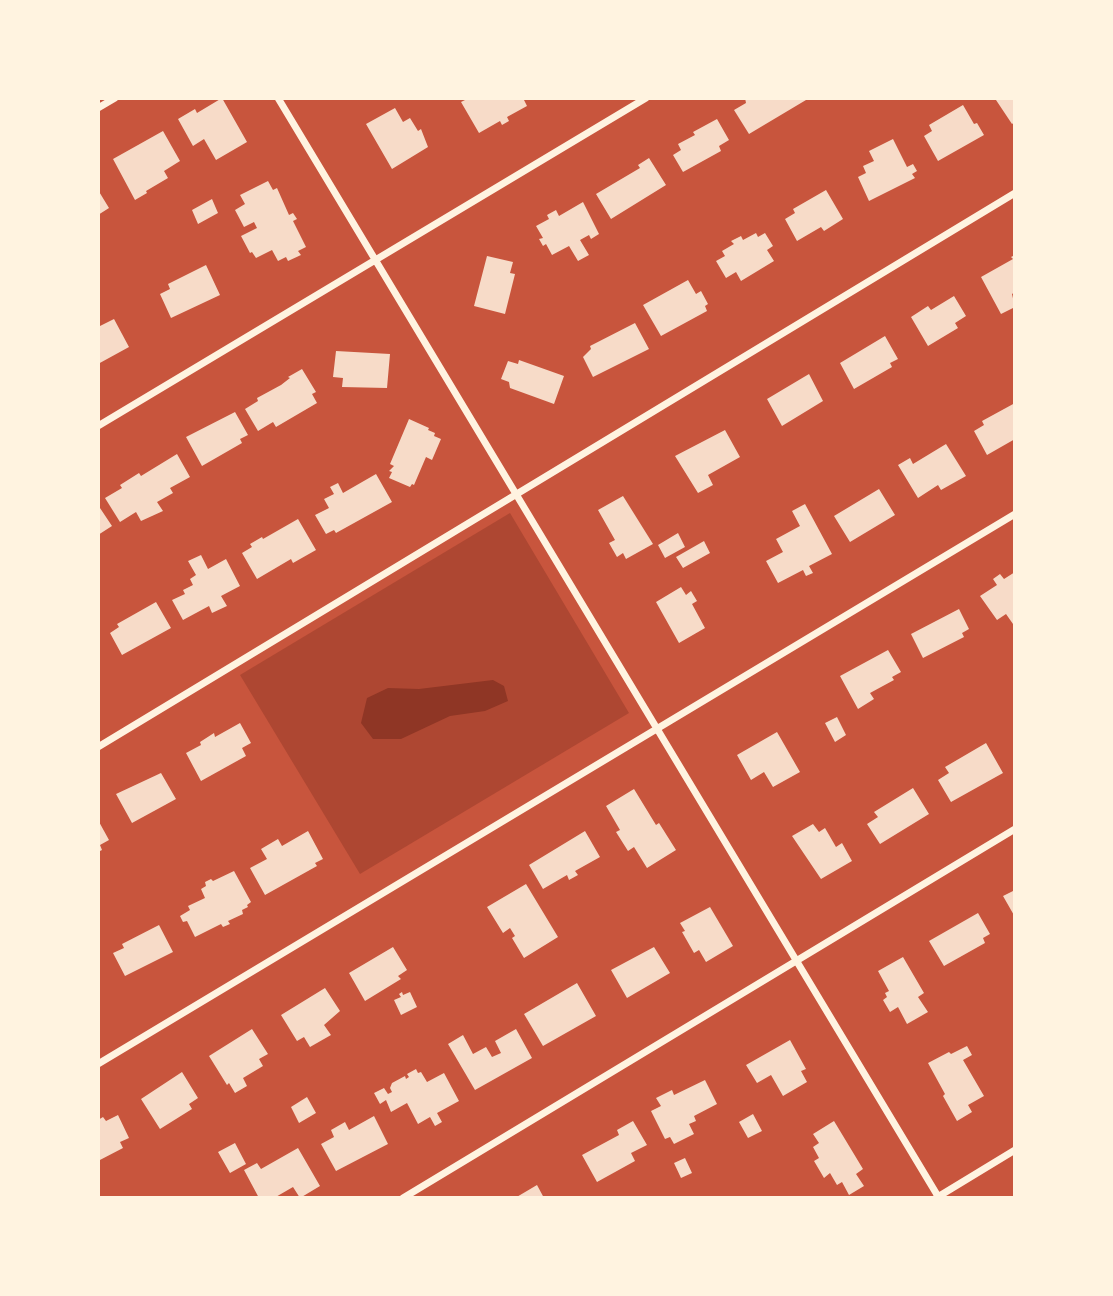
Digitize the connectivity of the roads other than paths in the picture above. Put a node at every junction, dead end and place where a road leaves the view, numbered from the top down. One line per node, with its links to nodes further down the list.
1 (115, 98): 4 (street)
2 (278, 98): 6 (street)
3 (646, 98): 6 (street)
4 (98, 108)
5 (1015, 193): 8 (street)
6 (373, 260): 7 (street); 8 (street)
7 (98, 426)
8 (517, 494): 10 (street); 11 (street)
9 (1015, 514): 10 (street)
10 (656, 729): 13 (street); 14 (street)
11 (98, 747)
12 (1015, 829): 13 (street)
13 (797, 962): 16 (street); 17 (street)
14 (98, 1064)
15 (1015, 1150): 17 (street)
16 (403, 1198)
17 (938, 1198)

